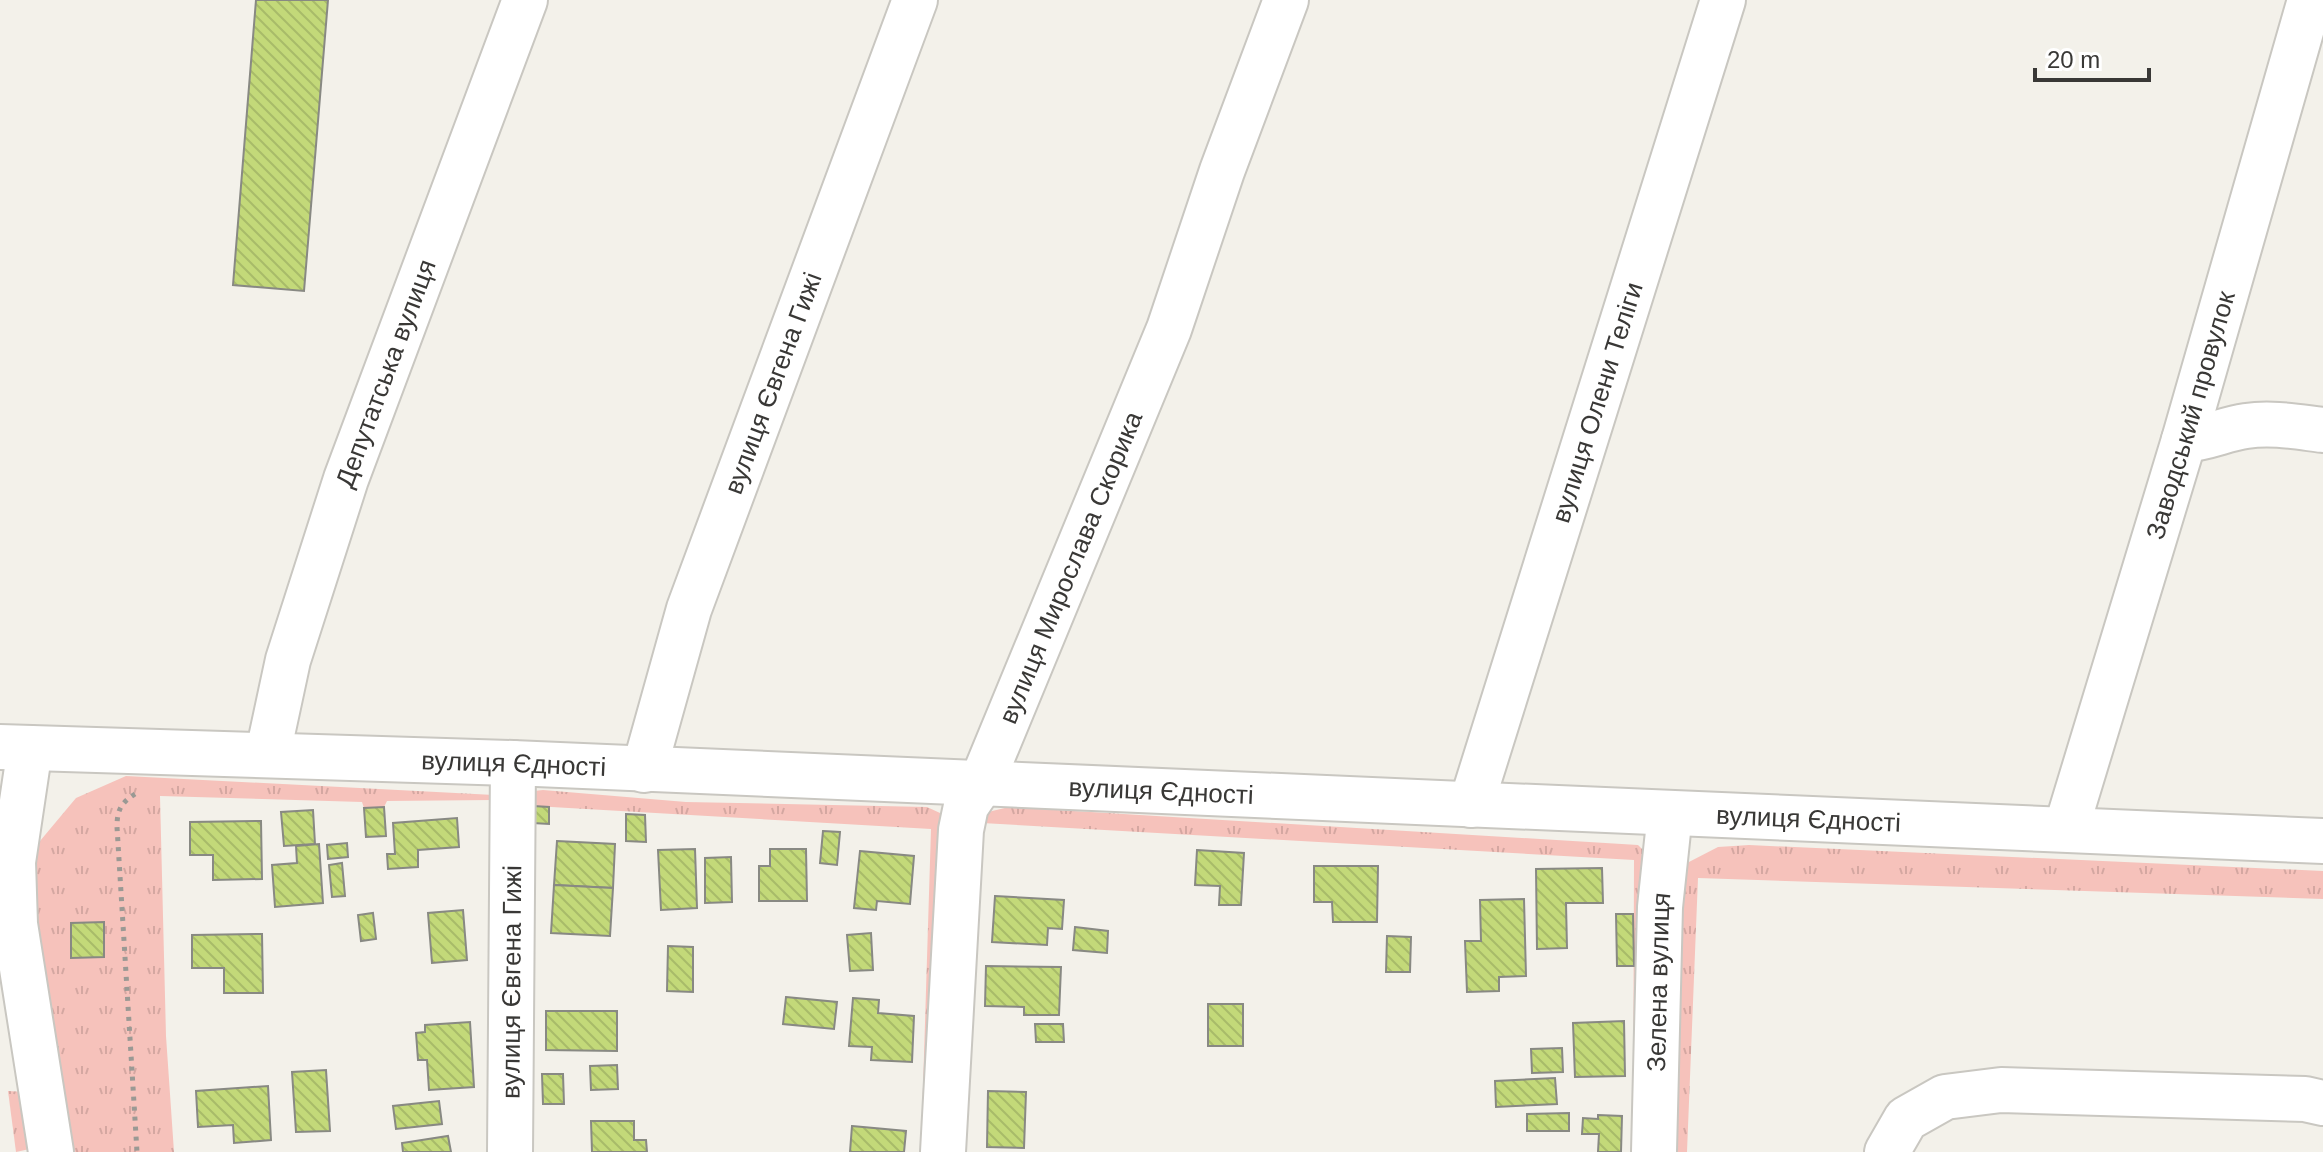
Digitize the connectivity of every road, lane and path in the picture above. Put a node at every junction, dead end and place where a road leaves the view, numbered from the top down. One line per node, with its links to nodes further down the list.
1 (525, 0): 9 (street, Депутатська вулиця)
2 (915, 0): 11 (street, вулиця Євгена Гижі)
3 (1286, 0): 12 (street, вулиця Мирослава Скорика)
4 (1723, 0): 14 (street, вулиця Олени Теліги)
5 (2310, 0): 7 (street, Заводський провулок)
6 (2323, 430): 7 (street)
7 (2184, 440): 16 (street, Заводський провулок)
8 (15, 748): 9 (street, вулиця Єдності); 19 (street)
9 (268, 753): 10 (street, вулиця Єдності)
10 (513, 763): 11 (street, вулиця Єдності); 21 (street, вулиця Євгена Гижі)
11 (644, 770): 12 (street, вулиця Єдності)
12 (981, 784): 14 (street, вулиця Єдності); 22 (street, вулиця Мирослава Скорика)
13 (137, 793): 20 (path)
14 (1471, 805): 15 (street, вулиця Єдності)
15 (1670, 813): 16 (street, вулиця Єдності); 23 (street, Зелена вулиця)
16 (2066, 829): 17 (street, вулиця Єдності)
17 (2323, 841)
18 (2323, 1103): 24 (street)
19 (51, 1152)
20 (137, 1152)
21 (510, 1152)
22 (943, 1152)
23 (1654, 1152)
24 (1887, 1152)

